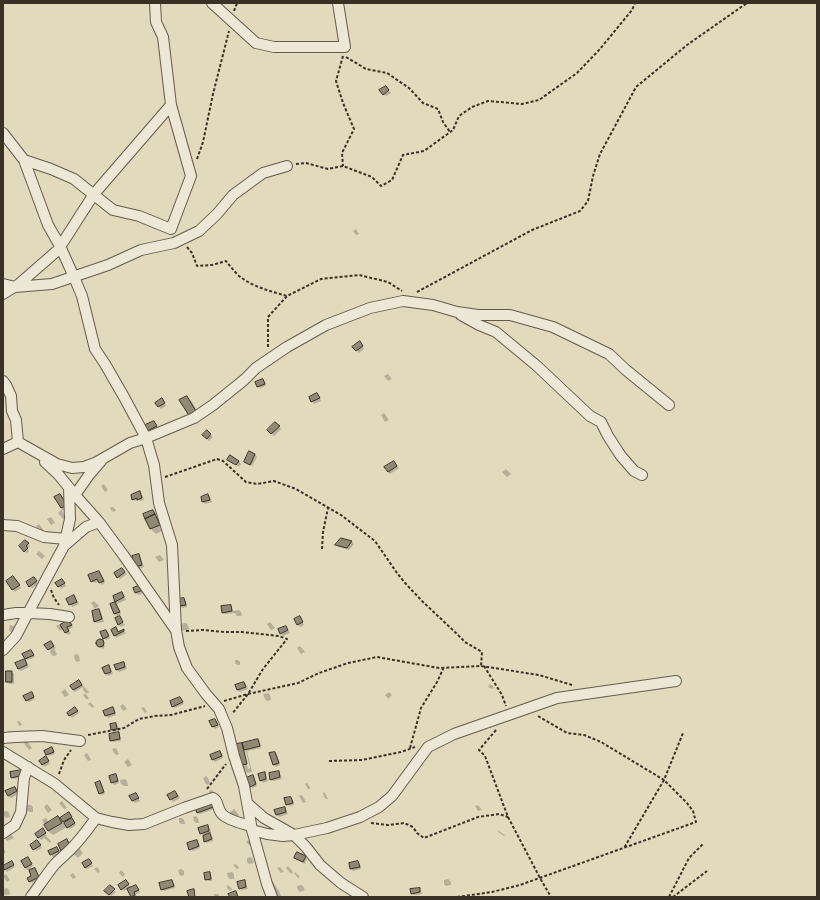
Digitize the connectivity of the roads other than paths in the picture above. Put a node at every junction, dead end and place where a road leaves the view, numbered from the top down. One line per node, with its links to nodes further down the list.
1 (155, 3): 4 (street)
2 (212, 3): 3 (street)
3 (338, 3)
4 (171, 105): 8 (street); 9 (street)
5 (3, 132): 6 (street)
6 (24, 160): 8 (street); 11 (street)
7 (287, 166): 10 (street)
8 (94, 194): 9 (street); 11 (street)
9 (171, 230): 10 (street)
10 (185, 238): 12 (street)
11 (60, 246): 12 (street); 14 (street)
12 (74, 277): 14 (street); 19 (street)
13 (3, 284): 14 (street)
14 (15, 287): 15 (street)
15 (3, 294)
16 (457, 312): 18 (street); 19 (street); 24 (street)
17 (3, 380): 20 (street)
18 (669, 405)
19 (146, 438): 23 (street); 32 (street)
20 (18, 442): 21 (street); 22 (street)
21 (3, 449)
22 (39, 454): 23 (street); 25 (street)
23 (107, 455): 25 (street)
24 (642, 475)
25 (72, 492): 26 (street); 28 (street)
26 (99, 522): 28 (street); 32 (street)
27 (3, 525): 28 (street)
28 (65, 543): 29 (street)
29 (28, 613): 30 (street); 31 (street); 33 (street)
30 (3, 615)
31 (69, 617)
32 (176, 630): 39 (street)
33 (3, 650)
34 (676, 682): 43 (street)
35 (3, 738): 36 (street)
36 (80, 741)
37 (3, 752): 38 (street)
38 (28, 767): 40 (street); 42 (street)
39 (247, 803): 41 (street); 43 (street)
40 (96, 818): 41 (street); 44 (street)
41 (252, 828): 43 (street); 45 (street)
42 (3, 833)
43 (294, 835): 46 (street)
44 (31, 897)
45 (272, 897)
46 (363, 897)

